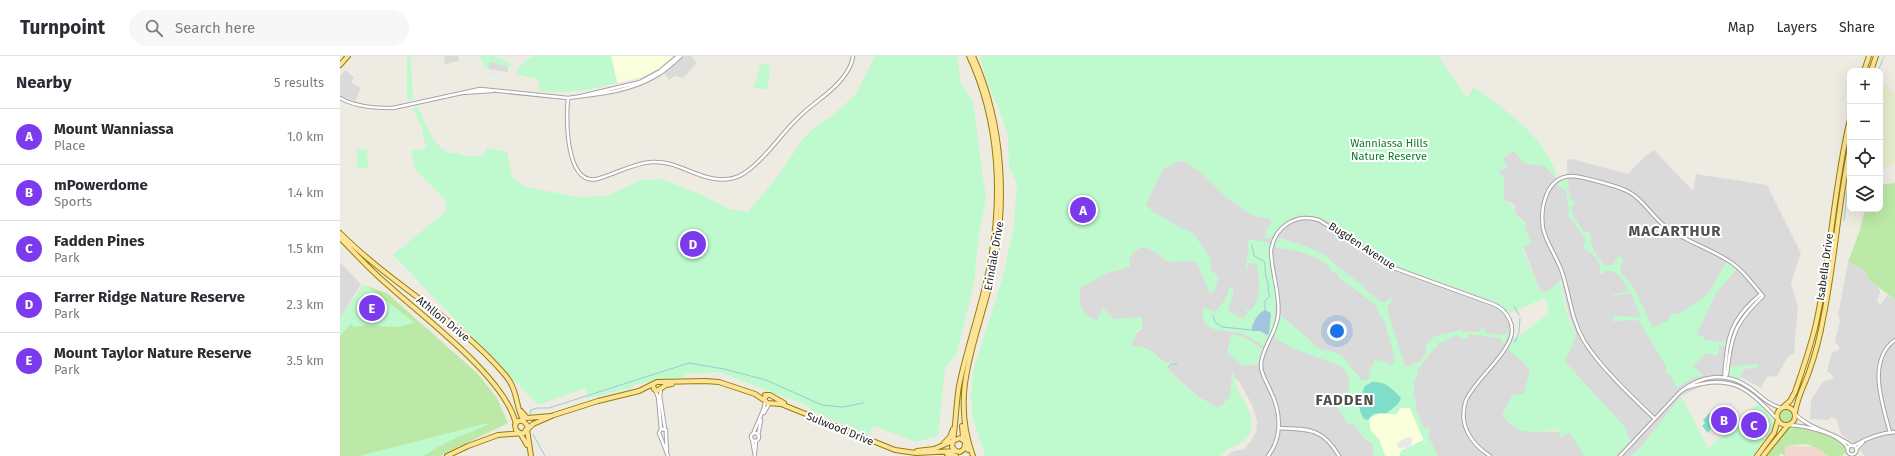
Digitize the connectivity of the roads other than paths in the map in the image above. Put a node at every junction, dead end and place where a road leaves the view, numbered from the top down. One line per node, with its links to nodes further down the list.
1 (348, 56): 8 (main road)
2 (680, 56): 12 (street)
3 (853, 56): 12 (street)
4 (969, 56): 21 (main road, Erindale Drive)
5 (973, 56): 21 (main road, Erindale Drive)
6 (1869, 56): 9 (main road)
7 (1876, 56): 10 (main road)
8 (340, 65)
9 (1865, 68)
10 (1872, 68)
11 (340, 98): 12 (street)
12 (568, 98)
13 (1847, 133): 15 (main road, Isabella Drive)
14 (1847, 138): 15 (main road)
15 (1841, 159): 38 (main road, Isabella Drive)
16 (1847, 163): 39 (main road, Isabella Drive)
17 (340, 233): 36 (main road, Athllon Drive)
18 (340, 238): 45 (main road, Athllon Drive)
19 (1895, 340): 52 (street)
20 (1726, 369): 22 (street); 23 (street); 24 (street); 42 (street)
21 (964, 375): 33 (main road, Erindale Drive); 41 (main road, Erindale Drive)
22 (1725, 378): 23 (street); 24 (street); 27 (street)
23 (1719, 379): 27 (street); 42 (street)
24 (1732, 380): 38 (street)
25 (658, 382): 26 (main road, Sulwood Drive); 28 (main road); 29 (main road)
26 (679, 382): 29 (main road, Sulwood Drive); 30 (main road, Sulwood Drive)
27 (1735, 384): 43 (street)
28 (654, 388): 29 (main road, Sulwood Drive); 40 (main road); 49 (street)
29 (661, 389): 50 (street)
30 (755, 394): 31 (main road, Sulwood Drive); 34 (main road, Sulwood Drive)
31 (766, 395): 32 (main road, Sulwood Drive); 34 (main road)
32 (772, 396): 35 (main road); 37 (main road, Sulwood Drive)
33 (963, 396): 62 (main road); 75 (main road, Erindale Drive)
34 (764, 401): 35 (main road, Sulwood Drive); 53 (street)
35 (770, 403): 37 (main road, Sulwood Drive); 57 (street)
36 (518, 404): 40 (main road); 44 (main road, Athllon Drive)
37 (788, 407): 67 (main road, Sulwood Drive)
38 (1782, 408): 39 (main road); 43 (main road)
39 (1795, 413): 46 (main road); 63 (street)
40 (553, 416): 44 (main road); 48 (main road)
41 (956, 418): 60 (main road, Erindale Drive); 67 (main road)
42 (1655, 419): 79 (street)
43 (1778, 420): 46 (main road); 80 (main road)
44 (524, 421): 45 (main road); 48 (main road)
45 (516, 425): 51 (main road); 54 (main road)
46 (1789, 425): 65 (street); 81 (main road)
47 (1279, 428): 76 (street, Bugden Avenue); 77 (street); 78 (street, Bugden Avenue)
48 (527, 429): 51 (main road); 64 (main road)
49 (661, 429): 50 (street); 55 (street)
50 (666, 429): 56 (street)
51 (520, 433): 54 (main road); 64 (main road)
52 (1890, 433): 61 (street)
53 (753, 434): 57 (street); 58 (street)
54 (498, 435): 72 (main road)
55 (660, 436): 56 (street); 70 (street)
56 (666, 436): 70 (street)
57 (758, 436): 59 (street)
58 (752, 439): 59 (street); 71 (street)
59 (756, 441): 71 (street)
60 (953, 441): 62 (main road); 67 (main road, Sulwood Drive); 68 (main road)
61 (1864, 441): 63 (street); 66 (street)
62 (965, 442): 68 (main road); 75 (main road)
63 (1853, 446): 65 (street); 66 (street)
64 (529, 447): 73 (main road)
65 (1848, 449): 69 (street)
66 (1856, 450): 69 (street); 82 (street)
67 (926, 452): 68 (main road, Sulwood Drive)
68 (956, 453): 74 (main road)
69 (1854, 454): 82 (street)
70 (667, 455)
71 (755, 455)
72 (448, 456)
73 (531, 456)
74 (961, 456)
75 (972, 456)
76 (1268, 456)
77 (1339, 456)
78 (1490, 456)
79 (1620, 456)
80 (1757, 456)
81 (1763, 456)
82 (1858, 456)

